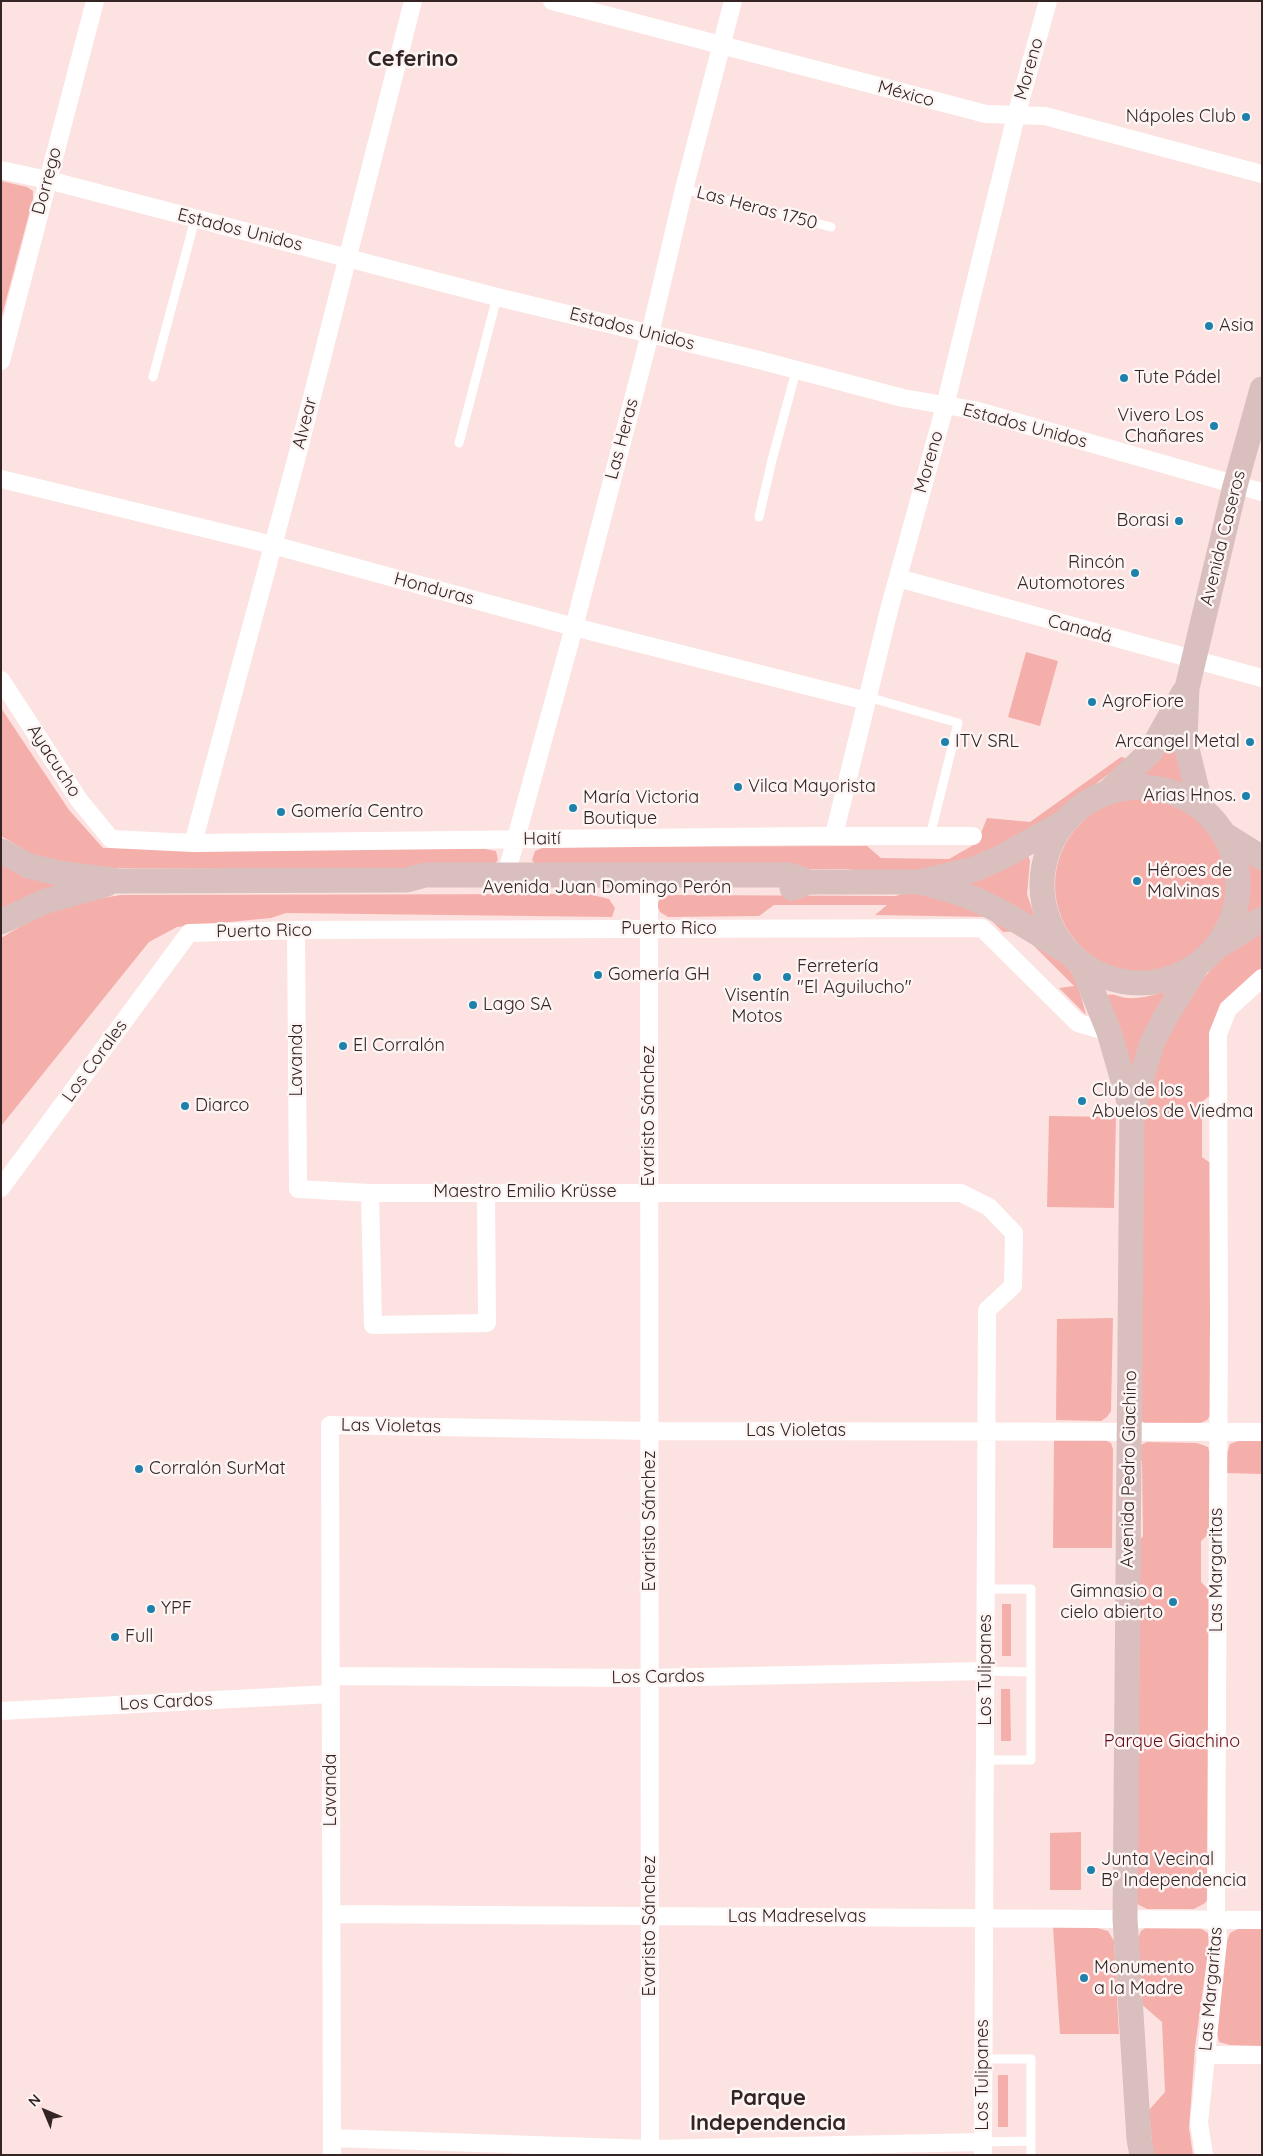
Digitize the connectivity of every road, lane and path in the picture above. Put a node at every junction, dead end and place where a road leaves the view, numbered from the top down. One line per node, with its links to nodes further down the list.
1 (95, 1): 10 (street, Dorrego)
2 (413, 1): 14 (street, Alvear)
3 (552, 1): 6 (street, México)
4 (733, 1): 6 (street, Las Heras)
5 (1048, 1): 7 (street, Moreno)
6 (722, 45): 7 (street, México); 11 (street, Las Heras)
7 (1016, 116): 9 (street, México); 21 (street, Moreno)
8 (1, 170): 10 (street, Estados Unidos)
9 (1262, 174)
10 (48, 180): 12 (street, Estados Unidos); 17 (street, Dorrego)
11 (684, 189): 13 (lane, Las Heras 1750); 16 (street, Las Heras)
12 (195, 219): 14 (street, Estados Unidos); 19 (lane)
13 (831, 227)
14 (347, 258): 15 (street, Estados Unidos); 27 (street, Alvear)
15 (497, 296): 16 (street, Estados Unidos); 22 (lane)
16 (650, 334): 18 (street, Estados Unidos); 29 (street, Las Heras)
17 (1, 361)
18 (796, 371): 21 (street, Estados Unidos); 26 (lane)
19 (153, 377)
20 (1262, 389): 24 (main road, Avenida Caseros)
21 (945, 406): 24 (street, Estados Unidos); 28 (street, Moreno)
22 (459, 443)
23 (1, 479): 27 (street, Honduras)
24 (1235, 486): 25 (street, Estados Unidos); 30 (main road, Avenida Caseros)
25 (1262, 492)
26 (759, 517)
27 (273, 545): 29 (street, Honduras); 44 (street, Alvear)
28 (898, 578): 30 (street, Canadá); 34 (street, Moreno)
29 (574, 627): 34 (street, Honduras); 43 (street, Las Heras)
30 (1193, 660): 31 (street, Canadá); 33 (main road, Avenida Caseros)
31 (1262, 678)
32 (1, 680): 42 (street, Ayacucho)
33 (1187, 688): 35 (main road, Avenida Caseros); 36 (main road, Avenida Caseros)
34 (867, 699): 38 (street, Moreno); 39 (lane)
35 (1110, 790): 36 (main road); 37 (main road)
36 (1200, 806): 41 (main road)
37 (1061, 824): 51 (main road, Avenida Juan Domingo Perón); 59 (main road, Avenida Pedro Giachino)
38 (834, 836): 39 (street, Haití); 43 (street, Haití)
39 (930, 836): 40 (street, Haití)
40 (973, 836)
41 (1227, 836): 46 (main road); 58 (main road)
42 (111, 839): 44 (street, Haití)
43 (515, 839): 44 (street, Haití); 47 (street, Las Heras)
44 (193, 843)
45 (1, 851): 49 (main road, Avenida Juan Domingo Perón)
46 (1262, 858)
47 (506, 875): 48 (main road, Avenida Juan Domingo Perón); 50 (main road, Avenida Juan Domingo Perón)
48 (408, 880): 49 (main road, Avenida Juan Domingo Perón); 52 (main road, Avenida Juan Domingo Perón)
49 (118, 881): 54 (main road, Avenida Juan Domingo Perón)
50 (808, 882): 51 (main road, Avenida Juan Domingo Perón); 52 (main road, Avenida Juan Domingo Perón)
51 (920, 882): 59 (main road, Avenida Juan Domingo Perón)
52 (649, 888): 55 (street, Evaristo Sánchez)
53 (1262, 919): 58 (main road)
54 (1, 922)
55 (649, 929): 56 (street, Puerto Rico); 62 (street, Puerto Rico); 66 (street, Evaristo Sánchez)
56 (296, 930): 57 (street, Puerto Rico); 65 (street, Lavanda)
57 (189, 934): 64 (street, Los Corales)
58 (1220, 945): 60 (main road)
59 (1075, 959): 60 (main road, Avenida Juan Domingo Perón); 62 (main road, Avenida Pedro Giachino)
60 (1196, 968): 63 (main road, Avenida Pedro Giachino)
61 (1262, 978): 74 (street, Las Margaritas)
62 (1109, 1032): 63 (main road, Avenida Pedro Giachino)
63 (1132, 1112): 73 (main road, Avenida Pedro Giachino)
64 (1, 1188)
65 (298, 1190): 67 (street, Maestro Emilio Krüsse)
66 (649, 1192): 68 (street, Maestro Emilio Krüsse); 69 (street, Maestro Emilio Krüsse); 71 (street, Evaristo Sánchez)
67 (370, 1193): 68 (street, Maestro Emilio Krüsse); 68 (street)
68 (486, 1193)
69 (961, 1193): 72 (street, Los Tulipanes)
70 (330, 1425): 71 (street, Las Violetas); 79 (street, Lavanda)
71 (650, 1431): 72 (street, Las Violetas); 80 (street, Evaristo Sánchez)
72 (987, 1431): 73 (street, Las Violetas); 76 (street, Los Tulipanes)
73 (1129, 1431): 74 (street, Las Violetas); 87 (main road, Avenida Pedro Giachino)
74 (1218, 1432): 75 (street, Las Violetas); 88 (street, Las Margaritas)
75 (1262, 1432)
76 (986, 1589): 77 (street, Los Tulipanes); 78 (lane)
77 (986, 1671): 78 (lane); 80 (street, Los Cardos); 83 (street, Los Tulipanes)
78 (1031, 1672): 83 (lane)
79 (331, 1676): 80 (street, Los Cardos); 81 (street, Lavanda)
80 (650, 1678): 85 (street, Evaristo Sánchez)
81 (331, 1694): 82 (street, Los Cardos); 84 (street, Lavanda)
82 (1, 1711)
83 (985, 1760): 86 (street, Los Tulipanes)
84 (331, 1914): 85 (street, Las Madreselvas); 94 (street, Lavanda)
85 (650, 1916): 86 (street, Las Madreselvas); 96 (street, Evaristo Sánchez)
86 (984, 1918): 87 (street, Las Madreselvas); 92 (street, Los Tulipanes)
87 (1125, 1919): 88 (street, Las Madreselvas); 98 (main road, Avenida Pedro Giachino)
88 (1217, 1920): 89 (street, Las Madreselvas); 90 (street, Las Margaritas)
89 (1262, 1920)
90 (1205, 2055): 91 (street); 99 (street, Las Margaritas)
91 (1262, 2055)
92 (983, 2059): 93 (lane); 95 (street, Los Tulipanes)
93 (1031, 2142): 95 (lane); 97 (lane)
94 (332, 2146): 96 (street)
95 (983, 2148): 96 (street)
96 (650, 2152)
97 (1031, 2155)
98 (1142, 2155)
99 (1204, 2155)

